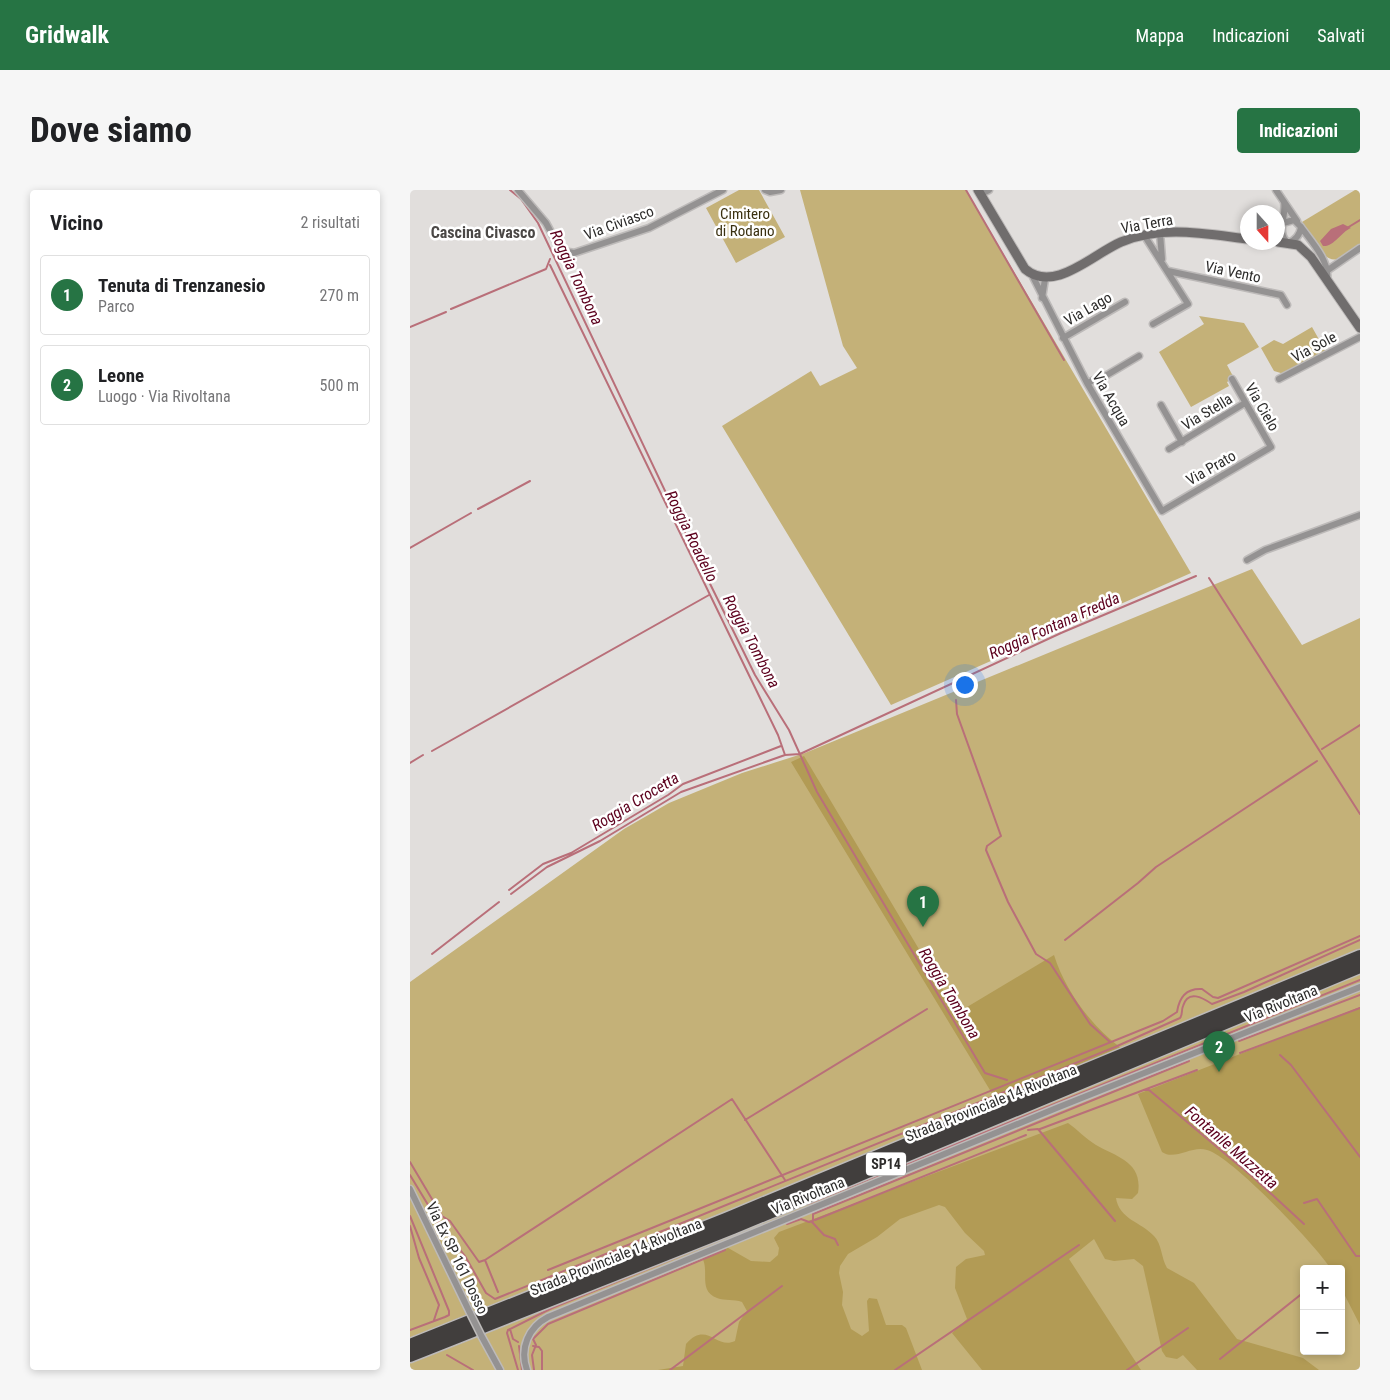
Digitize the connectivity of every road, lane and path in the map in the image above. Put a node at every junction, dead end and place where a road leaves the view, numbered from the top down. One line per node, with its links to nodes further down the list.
1 (518, 190): 2 (street, Via Civiasco)
2 (723, 190)
3 (765, 190): 4 (street)
4 (781, 190)
5 (1276, 190): 7 (street)
6 (983, 192): 23 (street)
7 (1284, 202): 8 (street); 10 (street)
8 (1284, 205)
9 (1285, 224): 10 (street)
10 (1299, 224): 16 (street); 20 (street)
11 (1160, 233): 12 (street, Via Terra); 13 (street, Via Terra); 19 (street)
12 (1144, 235): 19 (street); 24 (street, Via Terra)
13 (1240, 238)
14 (1285, 240): 16 (street)
15 (1285, 243): 16 (street)
16 (1288, 243): 22 (street)
17 (1360, 248): 18 (street)
18 (1340, 260): 20 (street); 22 (street)
19 (1162, 261): 21 (street)
20 (1323, 261): 22 (street)
21 (1168, 271): 27 (street, Via Vento); 28 (street)
22 (1327, 274): 29 (street)
23 (1032, 275): 24 (street); 25 (street, Via Acqua)
24 (1045, 279): 25 (street)
25 (1042, 298): 31 (street, Via Acqua)
26 (1125, 302): 31 (street, Via Lago)
27 (1287, 305)
28 (1153, 324)
29 (1360, 328)
30 (1360, 337): 34 (street, Via Sole)
31 (1063, 338): 35 (street, Via Acqua)
32 (1139, 356): 35 (street)
33 (1232, 379): 36 (street, Via Cielo)
34 (1279, 380)
35 (1087, 383): 41 (street, Via Acqua)
36 (1245, 403): 38 (street, Via Stella); 39 (street, Via Cielo)
37 (1160, 405): 38 (street, Via Stella)
38 (1182, 442): 40 (street, Via Stella)
39 (1272, 447): 41 (street, Via Prato)
40 (1169, 449)
41 (1162, 511)
42 (1360, 515): 43 (street)
43 (1248, 560)
44 (1360, 951): 47 (highway, SP14)
45 (1360, 956): 47 (highway, Strada Provinciale 14 Rivoltana / SP14)
46 (1360, 967): 51 (highway, Strada Provinciale 14 Rivoltana / SP14)
47 (1301, 982): 50 (highway, Strada Provinciale 14 Rivoltana / SP14)
48 (1360, 987): 53 (street, Via Rivoltana)
49 (410, 1189): 52 (street, Via Ex SP 161 Dosso, bridge)
50 (410, 1345)
51 (410, 1356)
52 (500, 1370)
53 (527, 1370)

